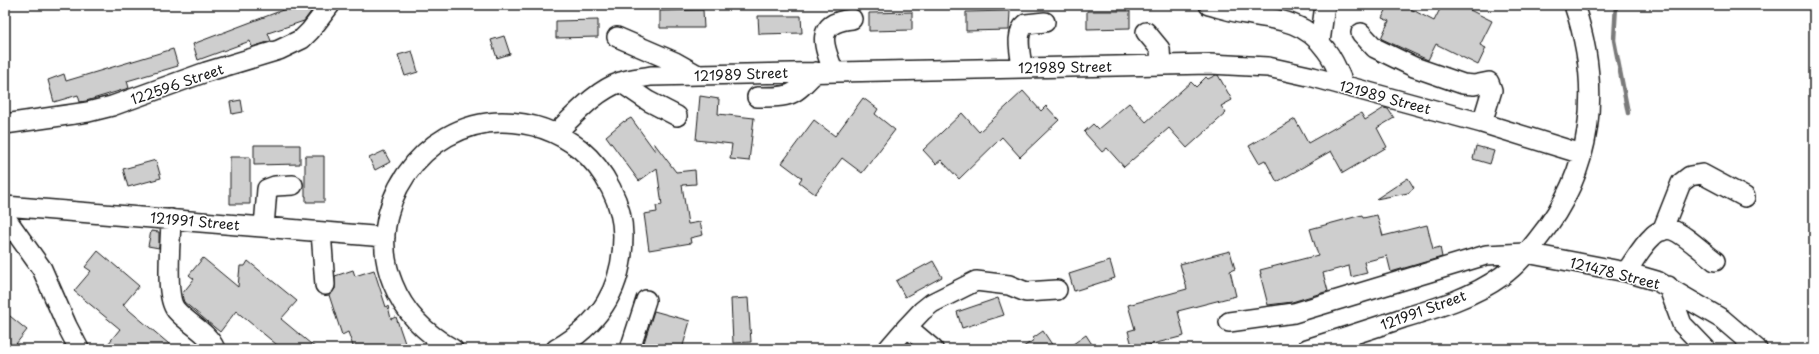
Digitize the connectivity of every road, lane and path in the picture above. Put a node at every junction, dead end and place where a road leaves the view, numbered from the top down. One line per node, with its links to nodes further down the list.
1 (330, 5): 20 (street, 122596 Street)
2 (1209, 5): 10 (street)
3 (1325, 5): 10 (street)
4 (1574, 5): 22 (street, 121991 Street)
5 (852, 19): 13 (street)
6 (1045, 22): 12 (street)
7 (1146, 32): 11 (street)
8 (1361, 33): 19 (street)
9 (617, 37): 14 (street)
10 (1320, 42): 16 (street)
11 (1161, 65): 12 (street, 121989 Street); 16 (street, 121989 Street)
12 (1022, 68): 13 (street, 121989 Street)
13 (825, 72): 14 (street, 121989 Street); 17 (street)
14 (699, 75): 15 (street, 121989 Street)
15 (620, 82): 18 (street); 21 (street, 121989 Street)
16 (1344, 85): 19 (street, 121989 Street)
17 (757, 96)
18 (677, 116)
19 (1482, 123): 22 (street, 121989 Street)
20 (5, 124)
21 (556, 134): 31 (street); 41 (street)
22 (1582, 154): 32 (street, 121991 Street)
23 (293, 185): 28 (street)
24 (1746, 197): 29 (street)
25 (5, 206): 27 (street, 121991 Street)
26 (5, 217): 42 (street)
27 (171, 220): 28 (street, 121991 Street); 43 (street)
28 (264, 227): 30 (street, 121991 Street)
29 (1662, 231): 33 (street); 34 (street)
30 (322, 232): 31 (street, 121991 Street); 35 (street)
31 (385, 237): 44 (street)
32 (1526, 253): 34 (street, 121478 Street); 39 (street, 121478 Street); 48 (street, 121991 Street)
33 (1715, 261)
34 (1626, 272): 36 (street, 121478 Street)
35 (325, 285)
36 (1668, 286): 49 (street); 50 (street, 121478 Street)
37 (1057, 290): 40 (street)
38 (646, 300): 45 (street)
39 (1229, 322)
40 (907, 327): 46 (street); 47 (street)
41 (568, 346)
42 (79, 349)
43 (215, 349)
44 (453, 349)
45 (630, 349)
46 (888, 349)
47 (933, 349)
48 (1307, 349)
49 (1706, 349)
50 (1757, 349)

